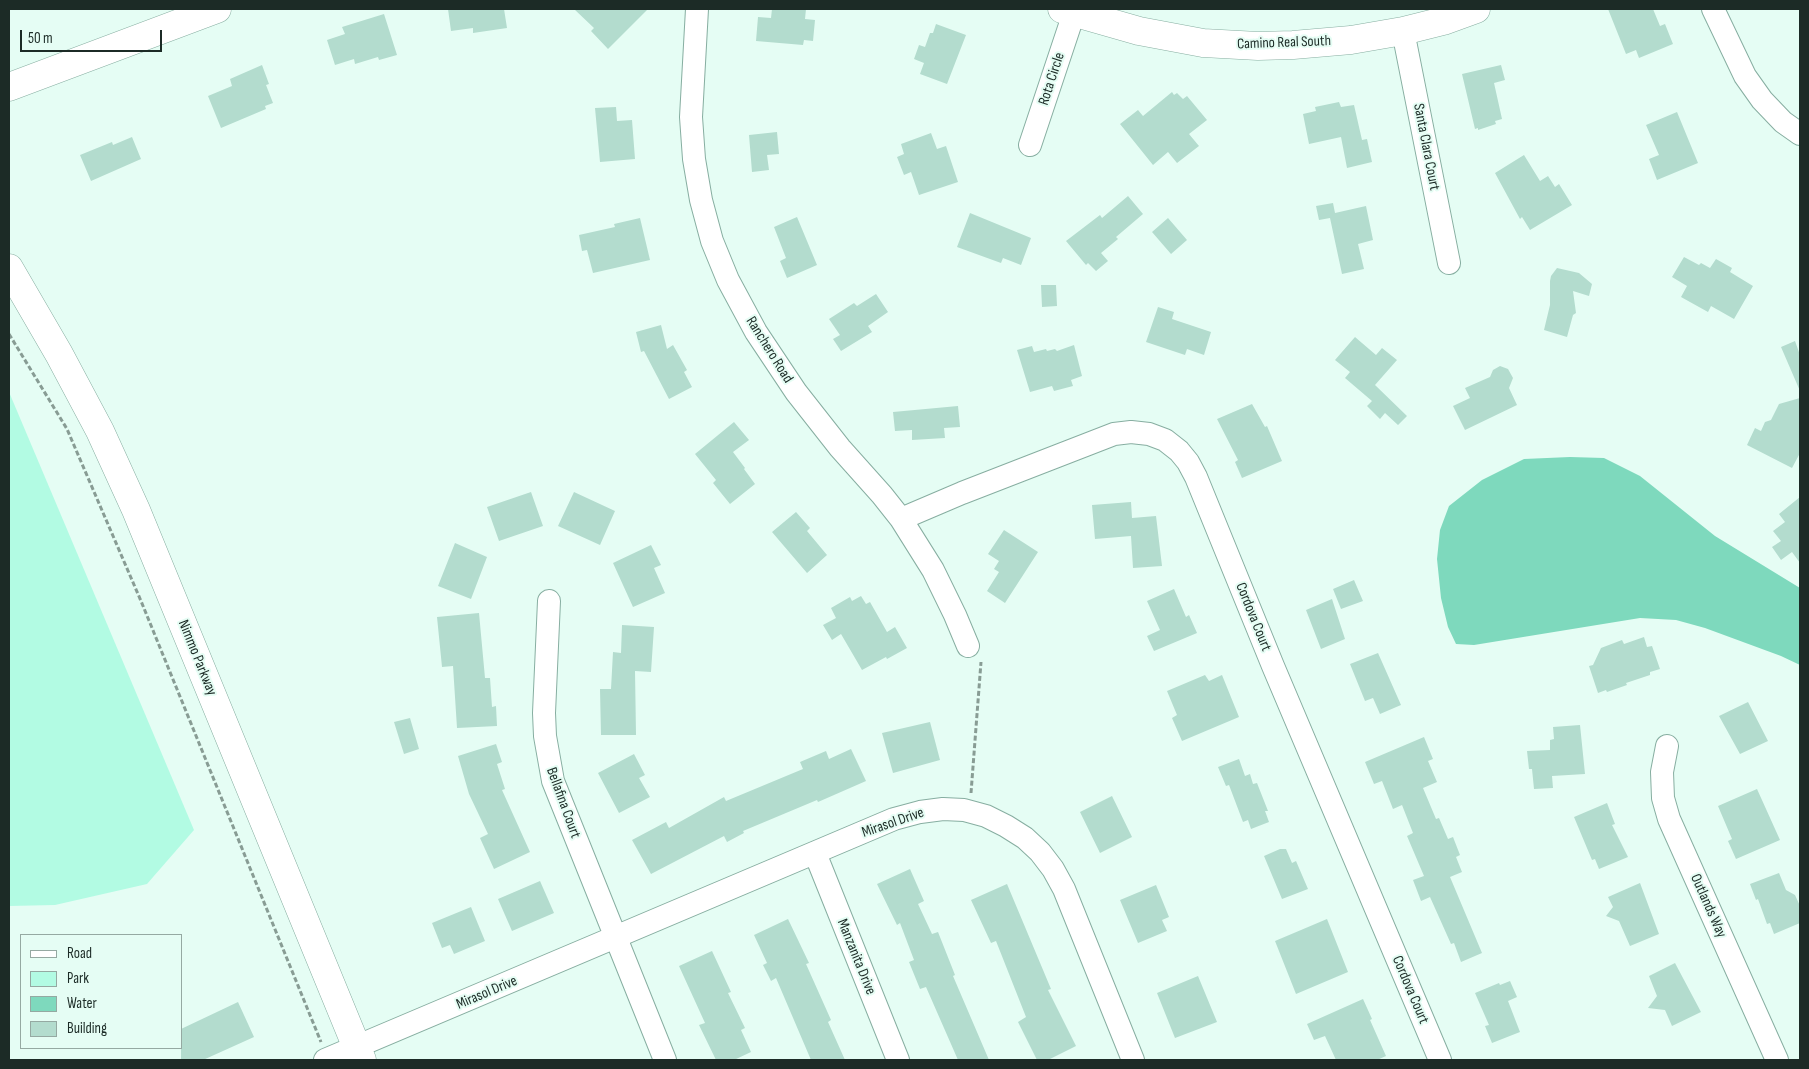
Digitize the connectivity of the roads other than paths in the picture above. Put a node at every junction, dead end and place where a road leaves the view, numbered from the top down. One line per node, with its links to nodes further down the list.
1 (217, 9): 6 (street)
2 (697, 9): 13 (street, Ranchero Road)
3 (1476, 9): 7 (street, Camino Real South)
4 (1713, 9): 9 (street)
5 (1068, 11): 7 (street, Camino Real South); 10 (street, Rota Circle)
6 (189, 14): 8 (street)
7 (1404, 31): 11 (street, Santa Clara Court)
8 (9, 87)
9 (1800, 134)
10 (1030, 146)
11 (1449, 263)
12 (9, 268): 20 (street, Nimmo Parkway)
13 (901, 519): 15 (street, Ranchero Road); 24 (street, Cordova Court)
14 (549, 601): 18 (street, Bellafina Court)
15 (975, 653)
16 (1667, 746): 25 (street, Outlands Way)
17 (814, 853): 18 (street, Mirasol Drive); 22 (street, Manzanita Drive); 23 (street, Mirasol Drive)
18 (616, 938): 20 (street, Mirasol Drive); 21 (street)
19 (324, 1052): 20 (street, Mirasol Drive)
20 (360, 1054)
21 (665, 1060)
22 (898, 1060)
23 (1132, 1060)
24 (1440, 1060)
25 (1777, 1060)

